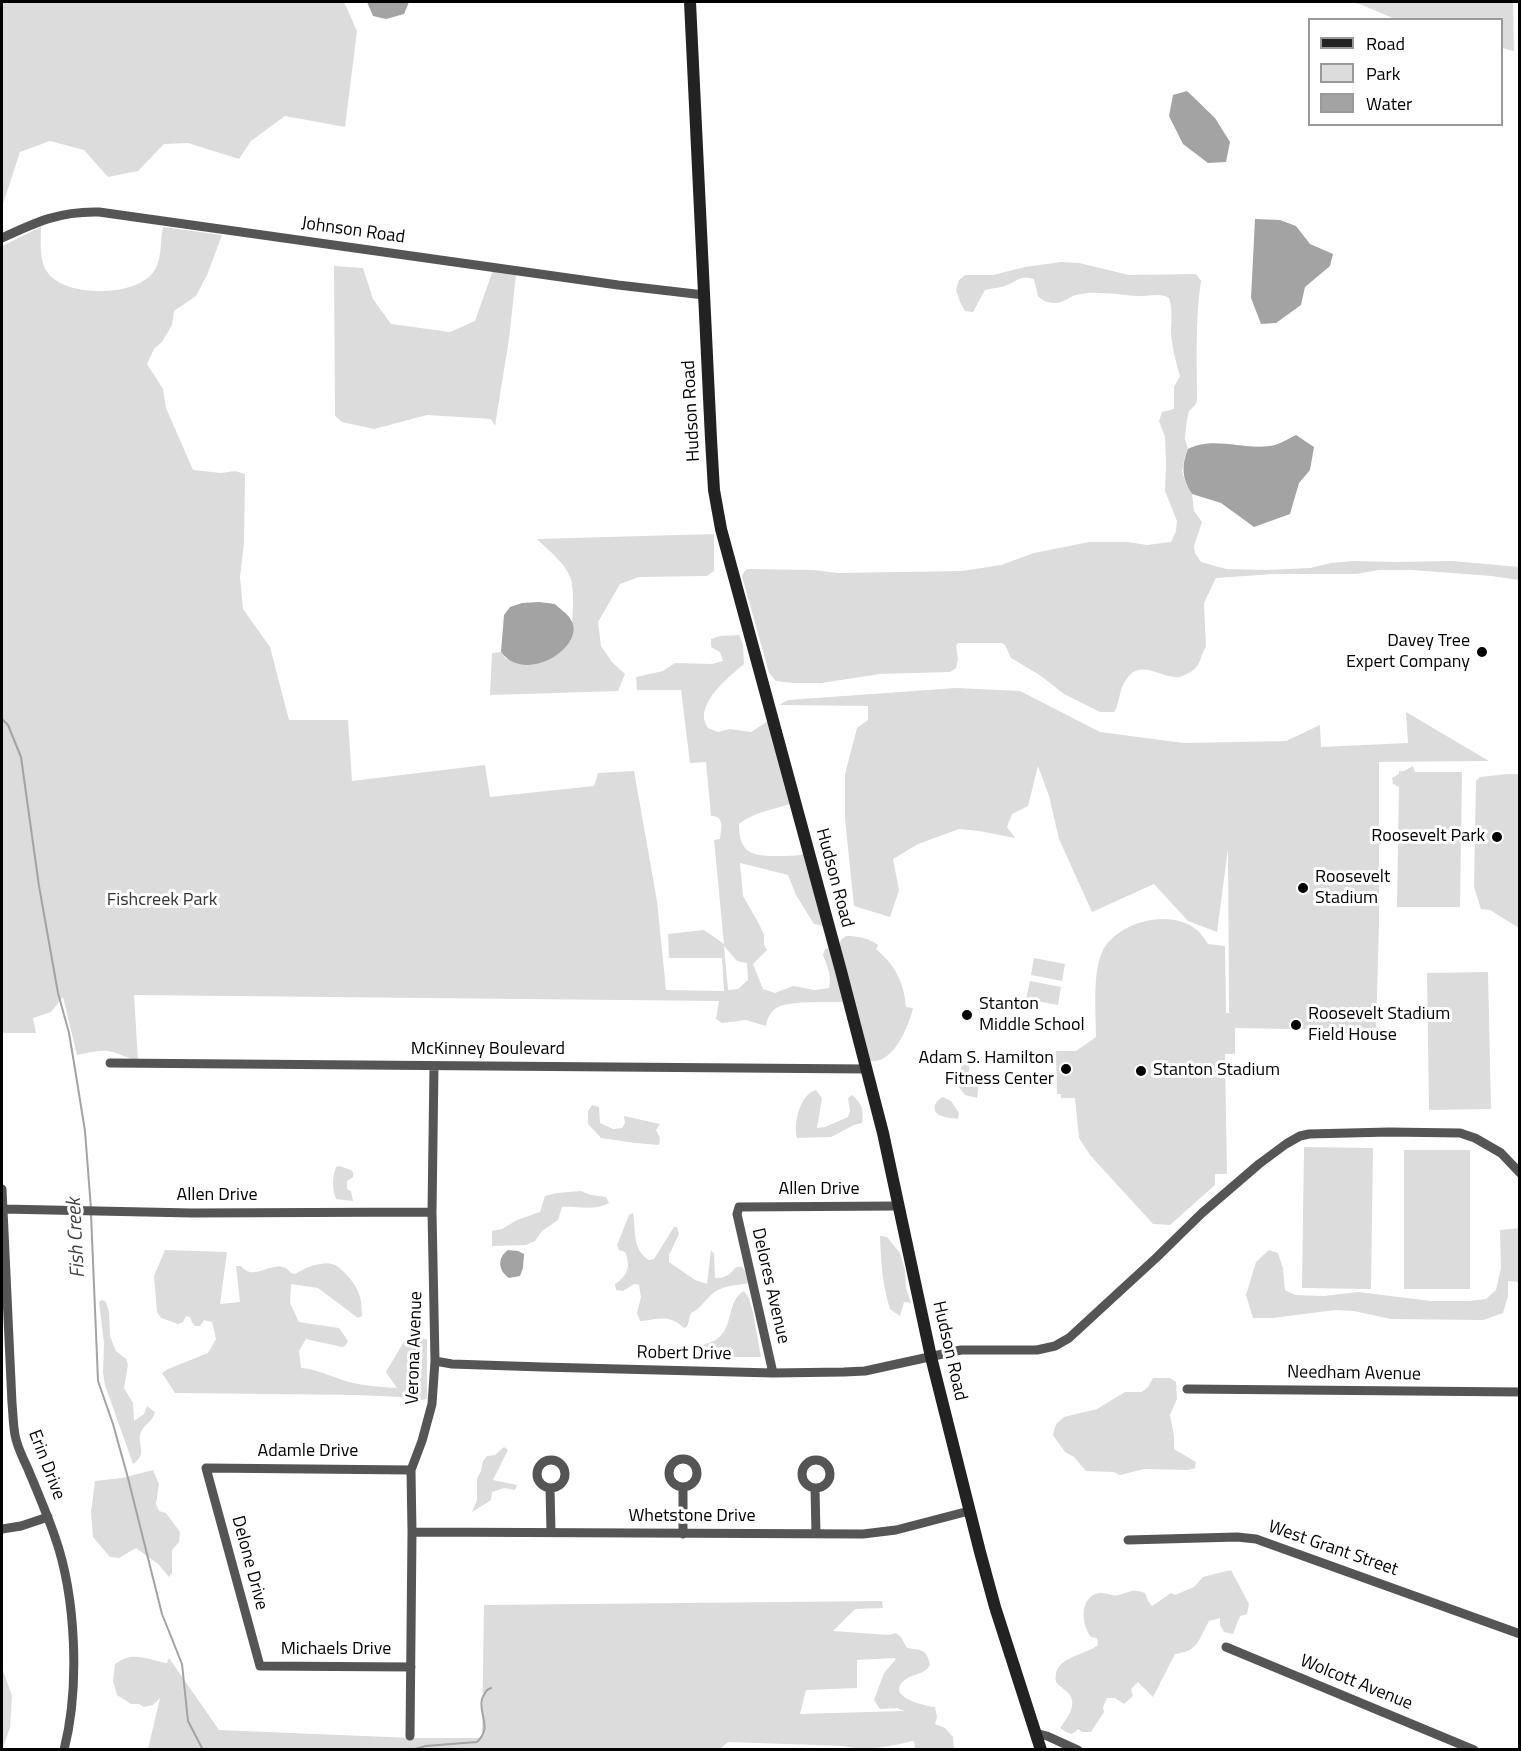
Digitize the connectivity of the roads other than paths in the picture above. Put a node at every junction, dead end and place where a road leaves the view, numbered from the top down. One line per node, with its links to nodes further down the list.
1 (690, 2): 3 (street, Hudson Road)
2 (2, 238): 3 (street, Johnson Road)
3 (704, 295): 6 (street, Hudson Road)
4 (110, 1063): 5 (street, McKinney Boulevard)
5 (434, 1066): 6 (street, McKinney Boulevard); 12 (street, Verona Avenue)
6 (866, 1069): 9 (street, Hudson Road)
7 (1520, 1173): 13 (street, Robert Drive)
8 (2, 1189): 11 (street, Erin Drive)
9 (898, 1206): 10 (street, Allen Drive); 13 (street, Hudson Road)
10 (739, 1207): 15 (street, Delores Avenue)
11 (3, 1209): 12 (street, Allen Drive); 24 (street, Erin Drive)
12 (432, 1212): 14 (street, Verona Avenue)
13 (932, 1357): 15 (street, Robert Drive); 23 (street, Hudson Road)
14 (435, 1361): 15 (street, Robert Drive); 19 (street, Verona Avenue)
15 (773, 1373)
16 (1187, 1389): 17 (street, Needham Avenue)
17 (1520, 1392)
18 (206, 1468): 19 (street, Adamle Drive); 33 (street, Delone Drive)
19 (411, 1470): 26 (street, Verona Avenue)
20 (683, 1487): 28 (street)
21 (550, 1488): 27 (street)
22 (816, 1488): 29 (street)
23 (969, 1510): 29 (street, Whetstone Drive); 35 (street, Hudson Road)
24 (48, 1517): 25 (street); 37 (street, Erin Drive)
25 (2, 1529)
26 (412, 1532): 27 (street, Whetstone Drive); 34 (street, Verona Avenue)
27 (551, 1532): 28 (street, Whetstone Drive)
28 (683, 1534): 29 (street, Whetstone Drive)
29 (816, 1534)
30 (1128, 1540): 31 (street, West Grant Street)
31 (1520, 1634)
32 (1226, 1647): 40 (street, Wolcott Avenue)
33 (260, 1666): 34 (street, Michaels Drive)
34 (411, 1667): 36 (street, Verona Avenue)
35 (1035, 1733): 38 (street, Hudson Road); 39 (street)
36 (410, 1736)
37 (64, 1749)
38 (1041, 1749)
39 (1078, 1749)
40 (1474, 1749)

